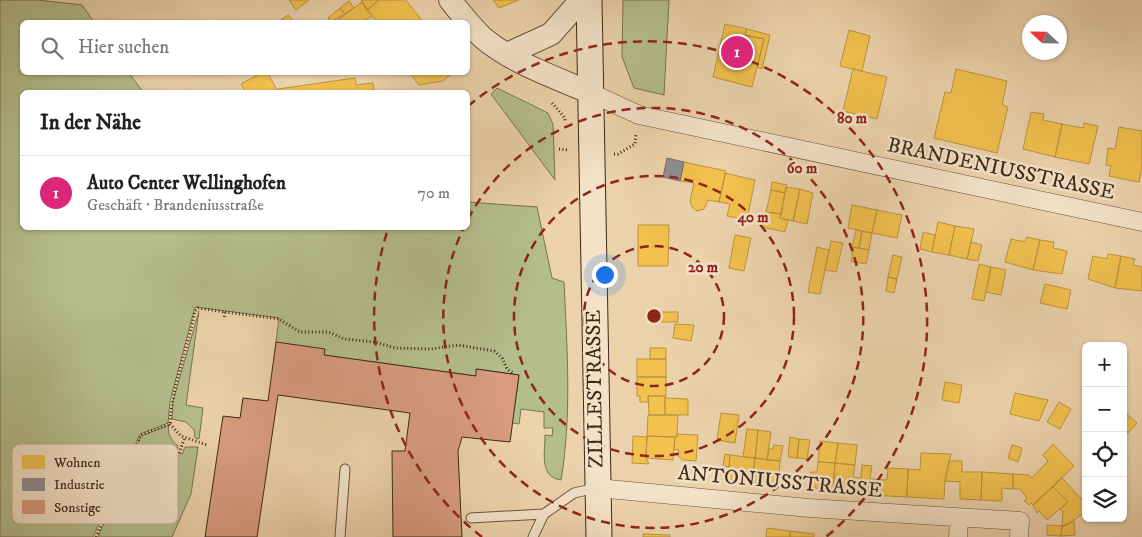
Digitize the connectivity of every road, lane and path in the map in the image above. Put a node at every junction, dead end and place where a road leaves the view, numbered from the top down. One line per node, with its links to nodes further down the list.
1 (450, 0): 4 (street)
2 (581, 0): 6 (street)
3 (589, 0): 7 (main road, ZILLESTRASSE)
4 (468, 20)
5 (470, 22): 6 (street)
6 (507, 54): 7 (street)
7 (590, 92): 14 (street, BRANDENIUSSTRASSE); 24 (main road, ZILLESTRASSE)
8 (547, 101): 9 (path)
9 (565, 125)
10 (566, 144): 13 (path)
11 (635, 144): 12 (path)
12 (618, 154)
13 (566, 157)
14 (1142, 222)
15 (225, 312): 16 (path); 17 (path); 18 (path)
16 (224, 318)
17 (514, 372)
18 (170, 424): 19 (path); 20 (path)
19 (185, 438): 21 (path); 22 (path)
20 (137, 444)
21 (207, 445)
22 (178, 453)
23 (345, 469): 30 (lane)
24 (598, 488): 25 (lane); 27 (street, ANTONIUSSTRASSE); 32 (main road, ZILLESTRASSE)
25 (544, 514): 26 (lane); 31 (lane)
26 (471, 518)
27 (959, 518): 33 (street); 34 (street, ANTONIUSSTRASSE)
28 (102, 524): 29 (path)
29 (96, 537)
30 (340, 537)
31 (533, 537)
32 (599, 537)
33 (958, 537)
34 (1019, 537)

